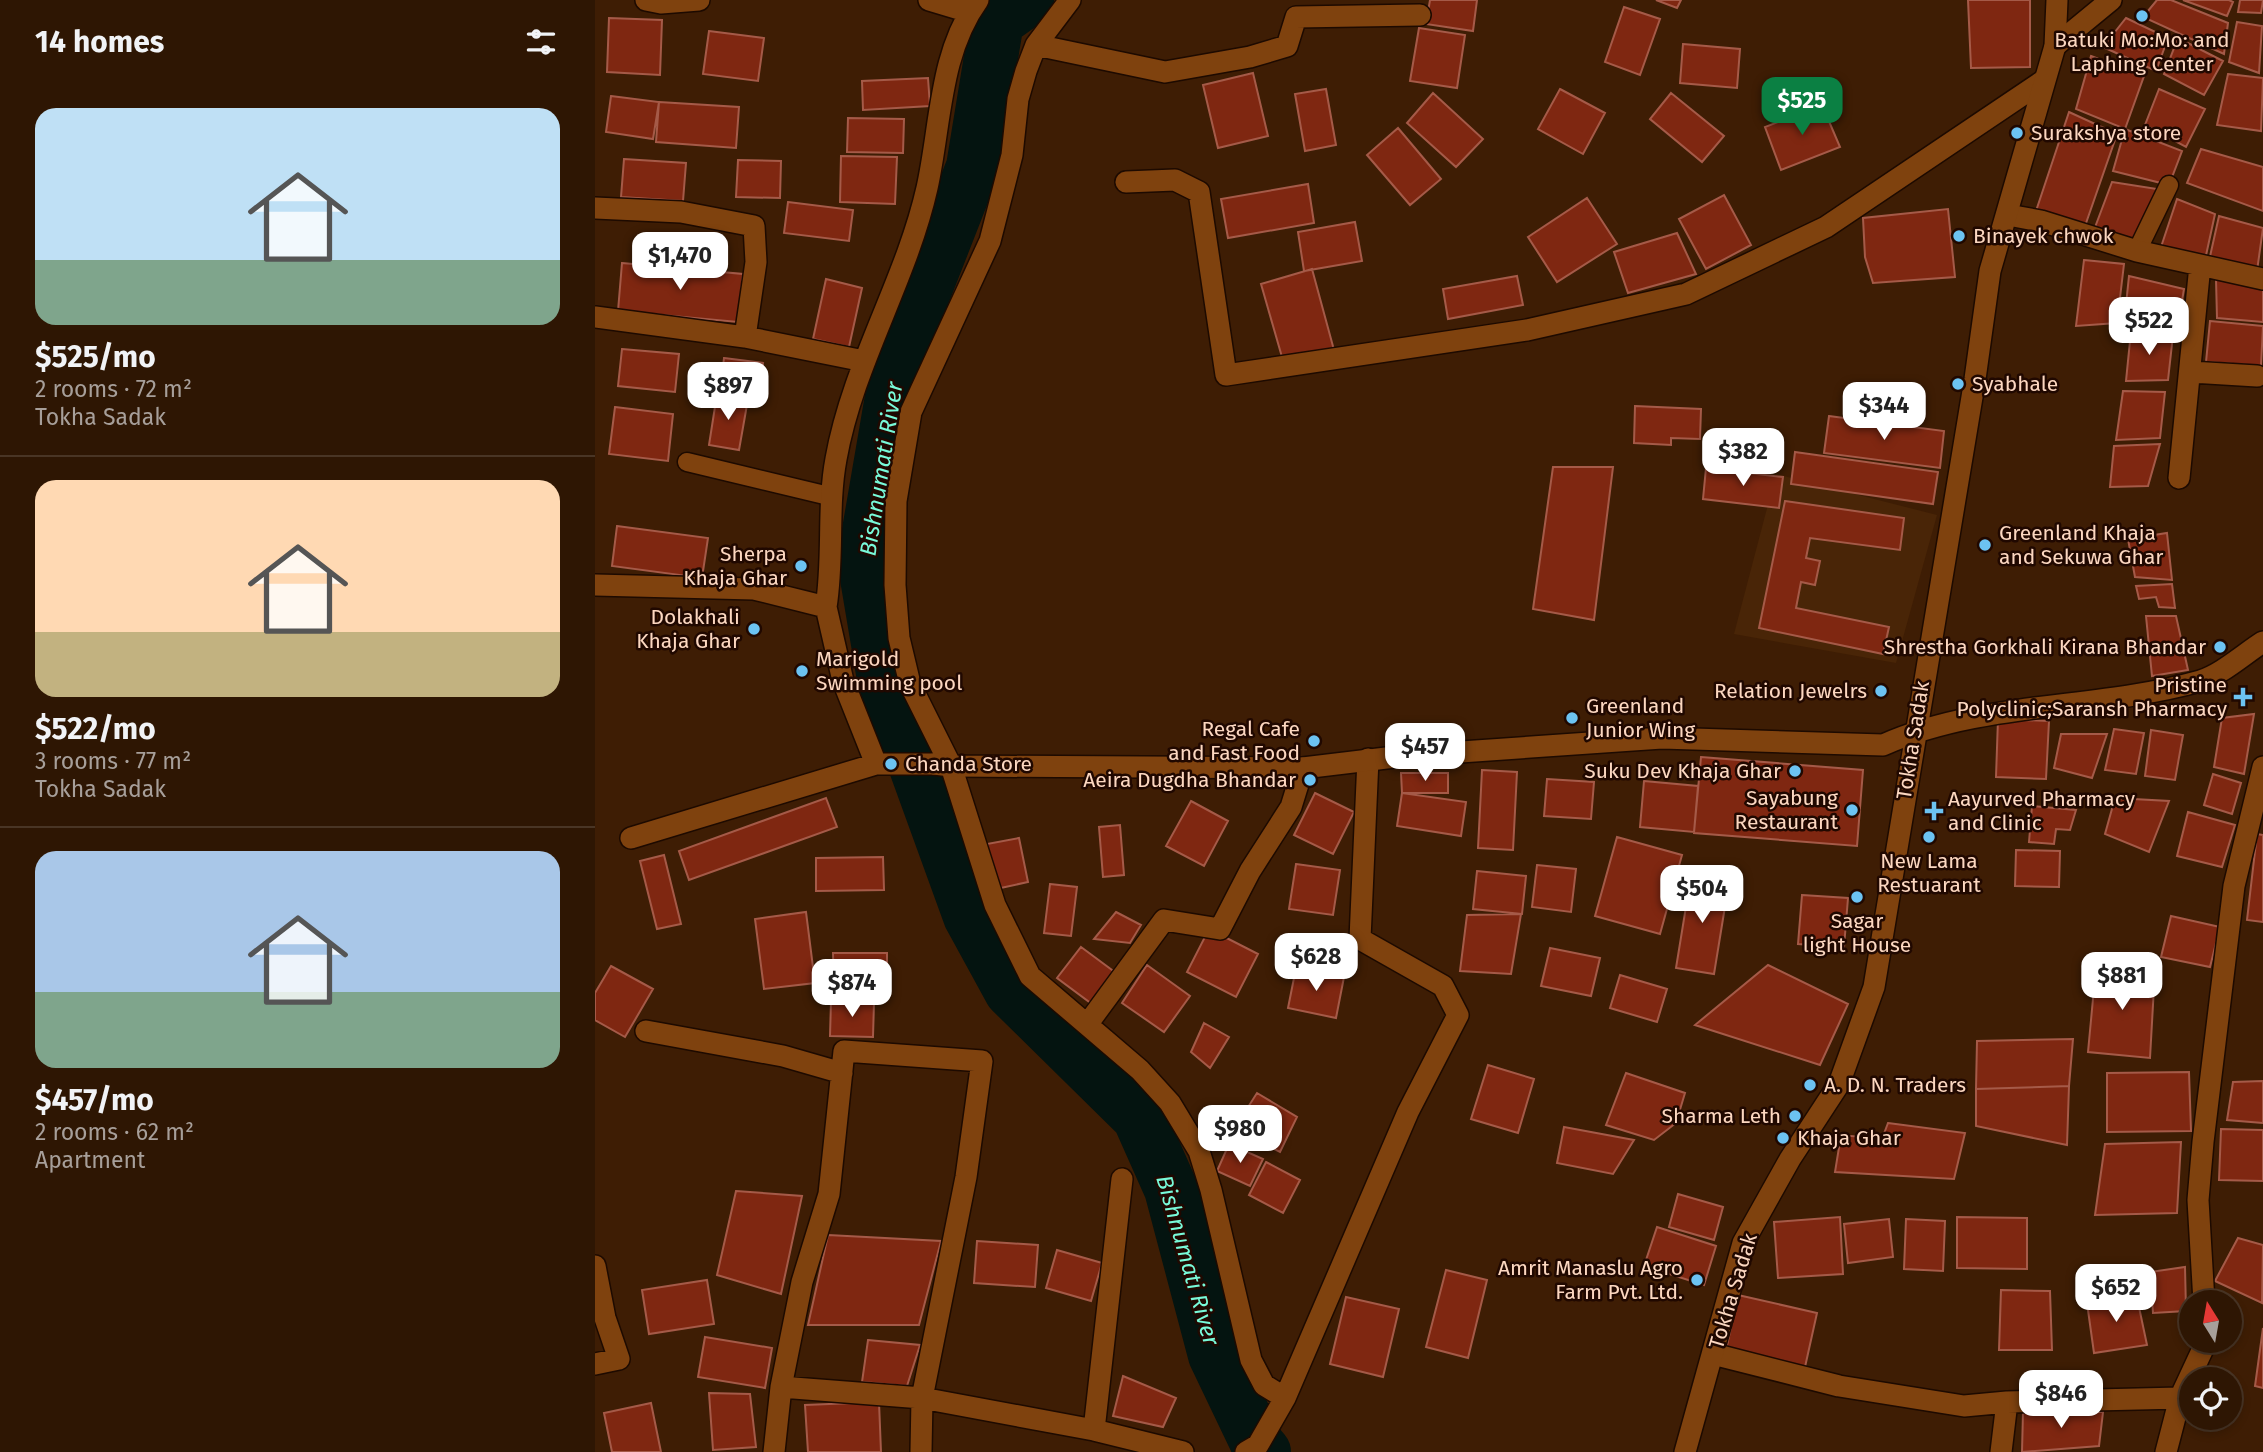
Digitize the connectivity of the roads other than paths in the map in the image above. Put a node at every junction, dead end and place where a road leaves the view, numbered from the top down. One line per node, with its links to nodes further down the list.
1 (646, 0): 2 (street)
2 (699, 0)
3 (929, 0): 7 (street)
4 (1070, 0): 10 (street)
5 (2057, 0): 11 (street, Tokha Sadak)
6 (2111, 0): 11 (street)
7 (974, 6): 22 (street)
8 (1295, 8): 9 (street); 10 (street)
9 (1420, 15)
10 (1036, 45): 34 (street)
11 (2055, 46): 12 (street, Tokha Sadak)
12 (2043, 81): 13 (street); 16 (street, Tokha Sadak)
13 (1126, 182)
14 (2169, 184): 17 (lane)
15 (595, 208): 21 (street)
16 (2008, 215): 17 (street); 31 (street, Tokha Sadak)
17 (2137, 251): 18 (street)
18 (2200, 265): 19 (street); 23 (street)
19 (2263, 279)
20 (595, 317): 21 (street)
21 (745, 337): 22 (street)
22 (864, 360): 27 (street)
23 (2191, 372): 24 (street); 26 (street)
24 (2257, 376)
25 (687, 462): 27 (lane)
26 (2179, 478)
27 (834, 497): 29 (street)
28 (595, 584): 29 (street)
29 (826, 607): 33 (street)
30 (2263, 642): 31 (street)
31 (1914, 731): 32 (street); 44 (street, Tokha Sadak)
32 (1369, 759): 36 (street); 48 (street)
33 (880, 764): 34 (street); 37 (street)
34 (942, 765): 36 (street); 38 (street)
35 (2263, 767): 43 (street)
36 (1303, 768): 38 (street)
37 (631, 838)
38 (1089, 1023): 48 (street)
39 (646, 1031): 40 (street)
40 (842, 1073): 46 (street); 47 (street)
41 (1122, 1179): 52 (street)
42 (595, 1266): 45 (street)
43 (2203, 1290)
44 (1713, 1354): 50 (street); 57 (street, Tokha Sadak)
45 (595, 1364)
46 (781, 1387): 47 (street); 53 (street)
47 (922, 1398): 52 (street); 54 (street)
48 (1285, 1398): 56 (street)
49 (2179, 1398): 50 (street)
50 (2007, 1402): 58 (street)
51 (2179, 1402): 59 (street)
52 (1094, 1430): 55 (street)
53 (775, 1452)
54 (921, 1452)
55 (1183, 1452)
56 (1246, 1452)
57 (1685, 1452)
58 (2001, 1452)
59 (2166, 1452)

